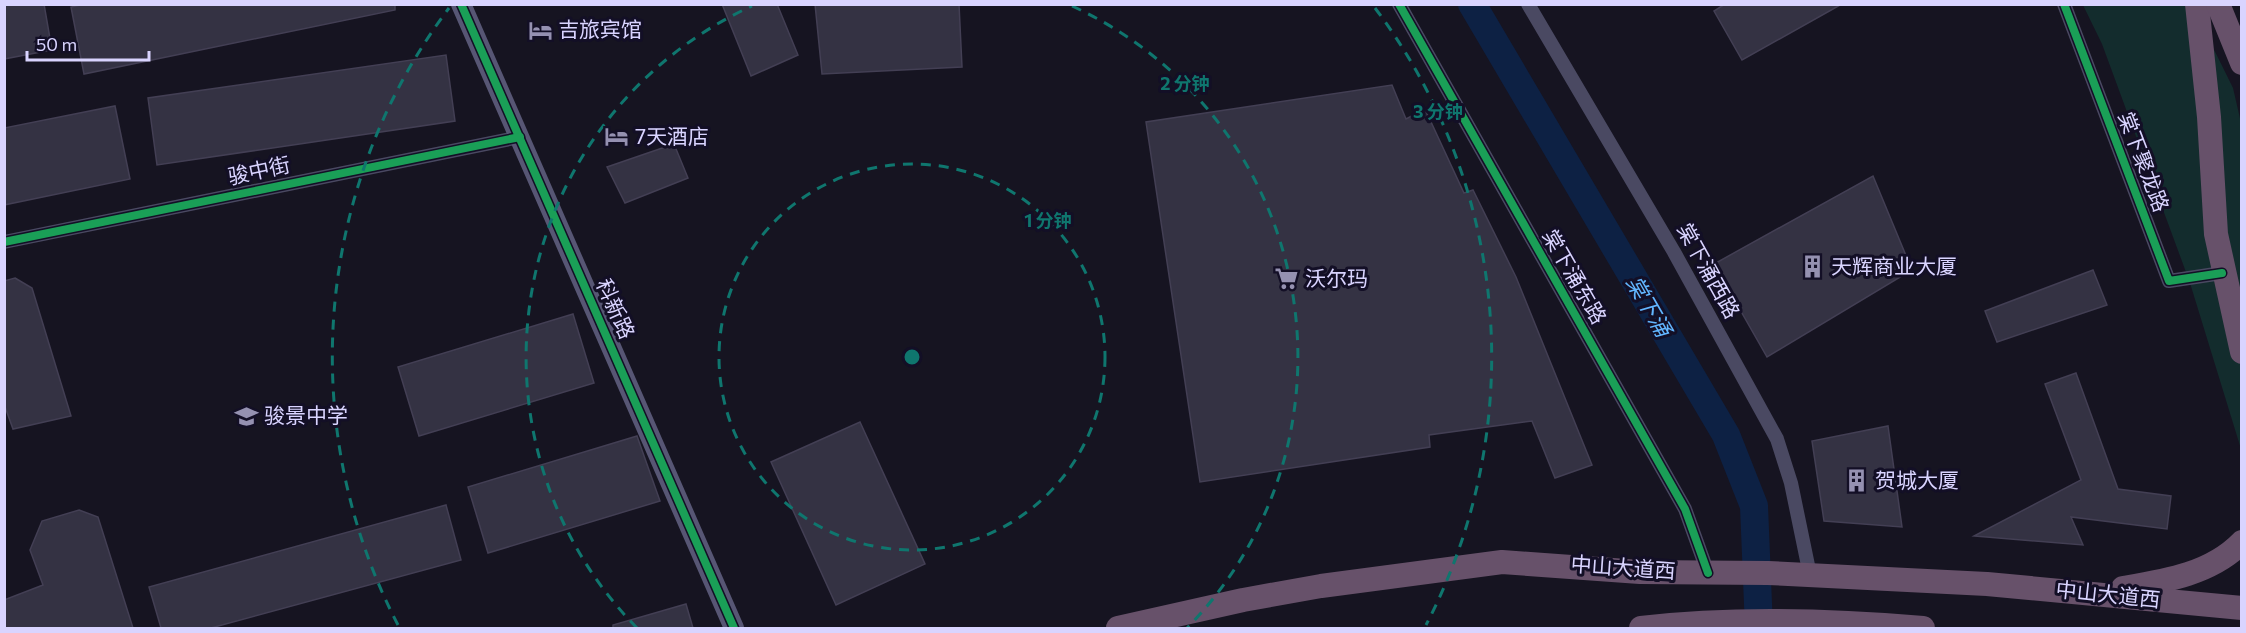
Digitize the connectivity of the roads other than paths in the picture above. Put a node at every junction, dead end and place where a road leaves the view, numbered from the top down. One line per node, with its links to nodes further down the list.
1 (461, 4): 8 (street, 科新路)
2 (1399, 4): 13 (street, 棠下涌东路)
3 (1528, 4): 14 (street, 棠下涌西路)
4 (2064, 4): 10 (street, 棠下聚龙路)
5 (2197, 4): 10 (highway)
6 (2218, 4): 7 (highway)
7 (2241, 63)
8 (520, 137): 9 (street, 骏中街); 18 (street, 科新路)
9 (4, 242)
10 (2222, 273): 11 (highway)
11 (2241, 352)
12 (2241, 542): 15 (highway)
13 (1716, 573): 14 (highway, 中山大道西); 19 (highway, 中山大道西)
14 (1802, 574): 15 (highway, 中山大道西)
15 (2091, 594): 16 (highway, 中山大道西)
16 (2241, 608)
17 (1699, 626): 20 (highway); 21 (highway)
18 (734, 628)
19 (1118, 628)
20 (1641, 628)
21 (1923, 628)

